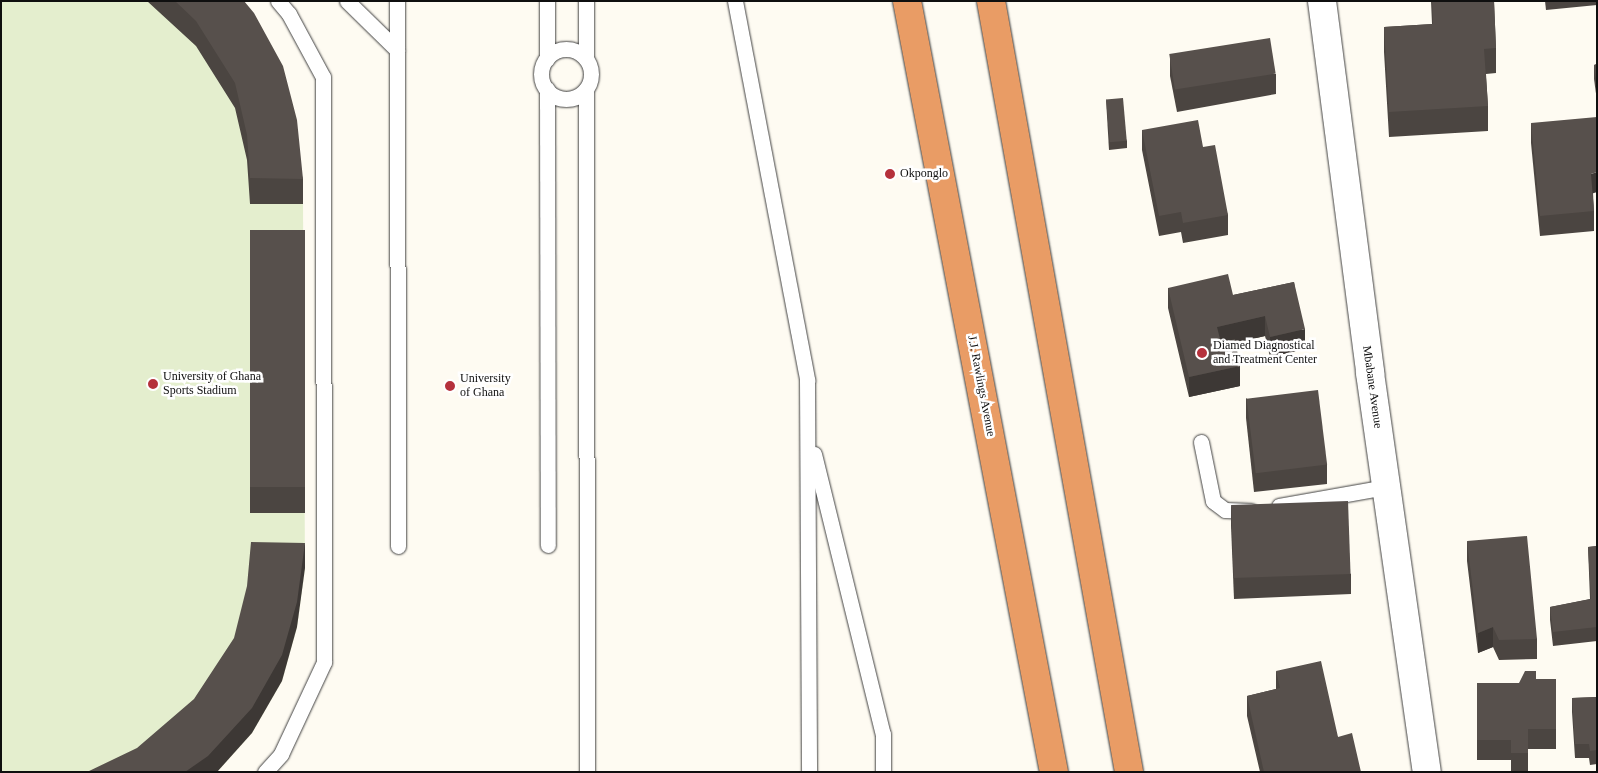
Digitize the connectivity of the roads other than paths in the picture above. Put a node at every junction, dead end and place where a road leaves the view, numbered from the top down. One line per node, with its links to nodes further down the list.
1 (278, 1): 20 (lane)
2 (348, 1): 10 (lane)
3 (397, 1): 10 (lane)
4 (547, 1): 11 (lane)
5 (586, 1): 12 (lane)
6 (735, 1): 15 (lane)
7 (907, 1): 24 (highway, J.J. Rawlings Avenue)
8 (991, 1): 25 (highway)
9 (1322, 1): 17 (street, Mbabane Avenue)
10 (397, 50): 18 (lane)
11 (547, 58): 12 (lane); 13 (lane)
12 (586, 58): 14 (lane)
13 (547, 89): 14 (lane); 19 (lane)
14 (586, 89): 21 (lane)
15 (808, 431): 22 (lane); 23 (lane)
16 (1201, 442): 17 (lane)
17 (1386, 487): 26 (street, Mbabane Avenue)
18 (398, 546)
19 (548, 546)
20 (265, 772)
21 (587, 772)
22 (808, 772)
23 (883, 772)
24 (1054, 772)
25 (1129, 772)
26 (1427, 772)

